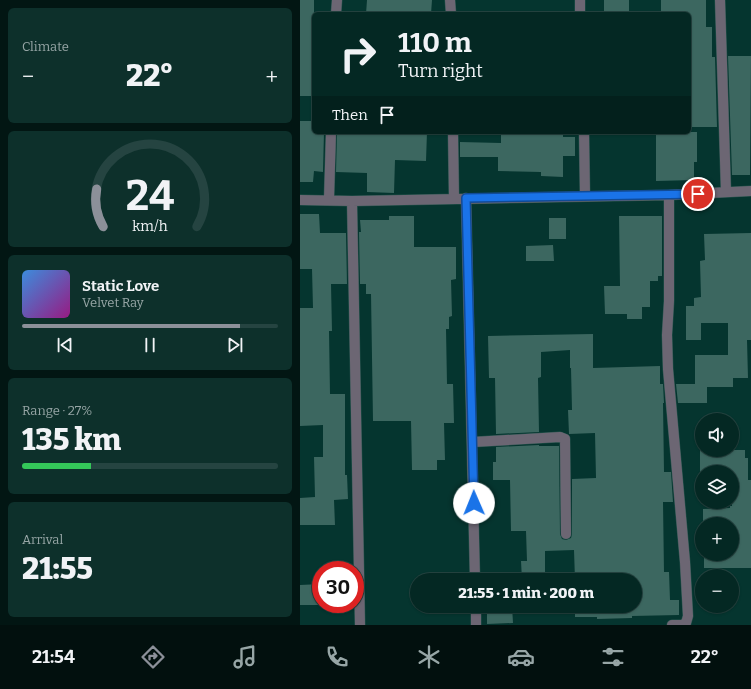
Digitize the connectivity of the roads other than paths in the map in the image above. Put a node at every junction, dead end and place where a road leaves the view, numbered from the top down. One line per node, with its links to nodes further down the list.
1 (337, 0): 5 (street)
2 (450, 0): 6 (street)
3 (580, 0): 7 (street)
4 (720, 0): 12 (street)
5 (336, 12)
6 (451, 12)
7 (580, 12)
8 (331, 134): 16 (street)
9 (453, 134): 17 (street)
10 (584, 134): 14 (street)
11 (751, 191): 12 (street)
12 (726, 192): 13 (street)
13 (669, 195): 14 (street); 26 (street)
14 (585, 196): 15 (street)
15 (466, 198): 17 (street); 20 (street)
16 (329, 199): 18 (street); 19 (street)
17 (454, 199): 19 (street)
18 (300, 200)
19 (352, 201): 24 (street)
20 (473, 442): 21 (street); 22 (street)
21 (566, 534)
22 (475, 573)
23 (476, 613): 25 (street)
24 (360, 625)
25 (476, 625)
26 (672, 625)

